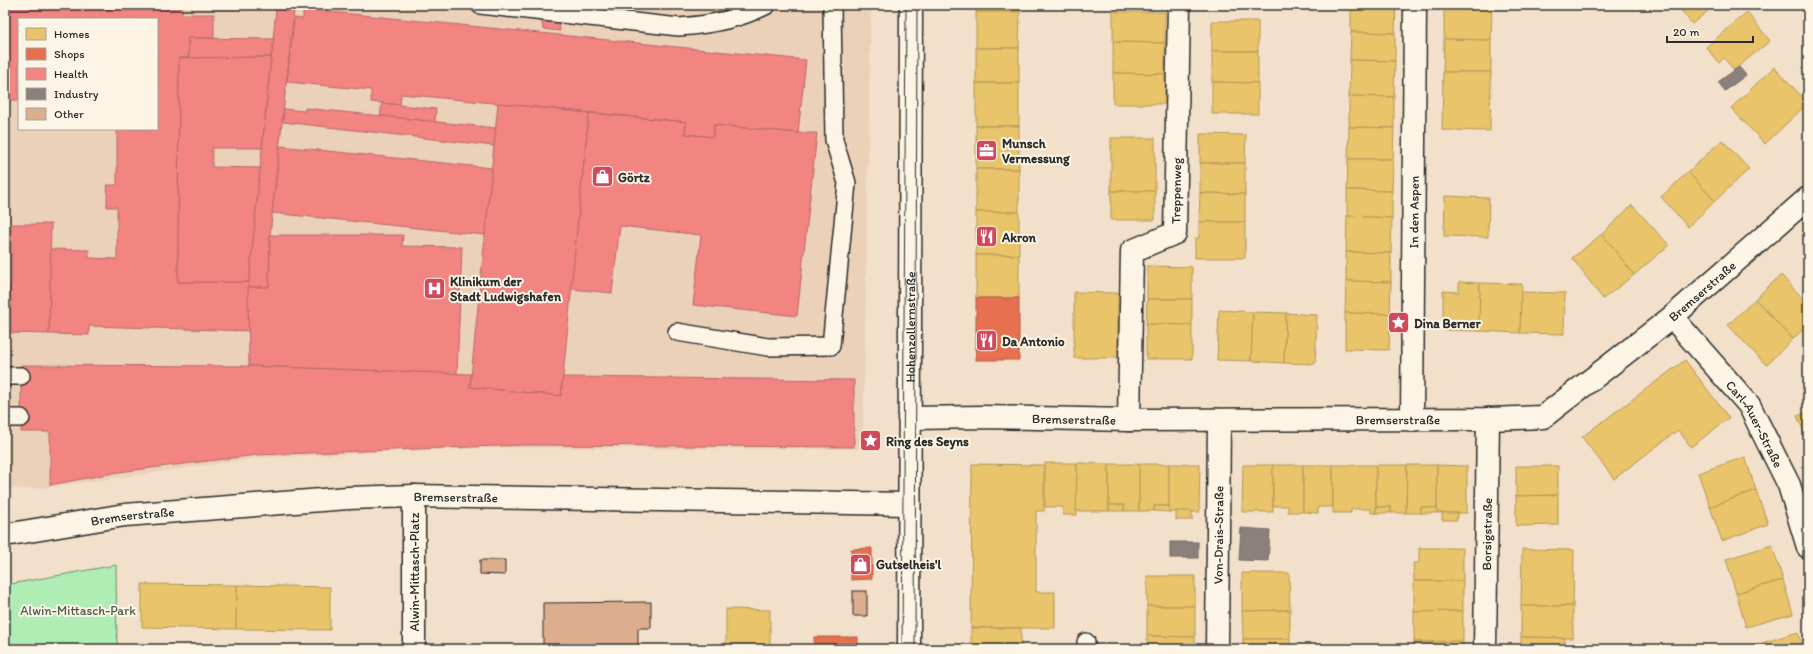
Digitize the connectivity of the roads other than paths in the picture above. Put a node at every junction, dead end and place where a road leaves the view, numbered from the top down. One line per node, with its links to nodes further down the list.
1 (480, 5): 2 (lane)
2 (767, 5)
3 (832, 5): 9 (lane)
4 (911, 5): 10 (street, Hohenzollernstraße)
5 (1180, 5): 12 (street, Treppenweg)
6 (1415, 5): 14 (street, In den Aspen)
7 (1808, 198): 8 (street, Bremserstraße)
8 (1672, 317): 11 (street, Bremserstraße); 18 (street, Carl-Auer-Straße)
9 (677, 332)
10 (909, 418): 12 (street, Bremserstraße); 16 (street, Hohenzollernstraße)
11 (1488, 419): 14 (street, Bremserstraße); 22 (street, Borsigstraße)
12 (1129, 420): 13 (street, Bremserstraße)
13 (1219, 420): 14 (street, Bremserstraße); 21 (street, Von-Drais-Straße)
14 (1412, 420)
15 (414, 496): 16 (street, Bremserstraße); 17 (street, Bremserstraße); 19 (street, Alwin-Mittasch-Platz)
16 (909, 504): 20 (street, Hohenzollernstraße)
17 (5, 535)
18 (1808, 547)
19 (414, 649)
20 (909, 649)
21 (1217, 649)
22 (1485, 649)

